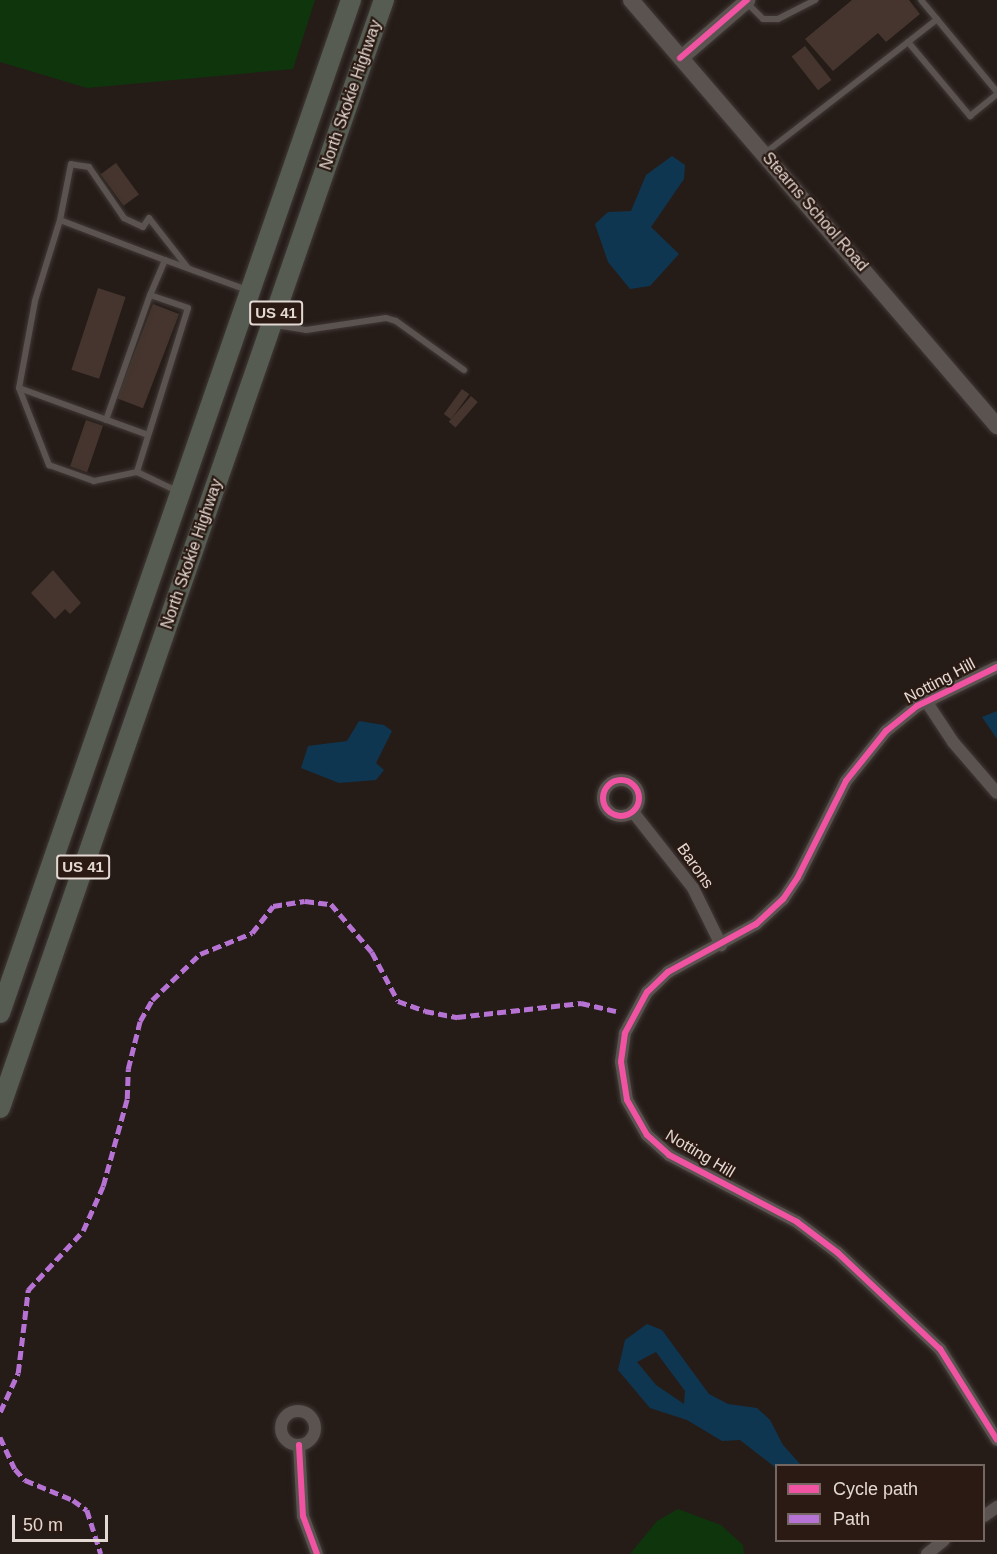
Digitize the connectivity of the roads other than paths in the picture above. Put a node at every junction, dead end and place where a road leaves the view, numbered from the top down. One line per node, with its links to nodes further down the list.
1 (351, 0): 15 (highway, North Skokie Highway / US 41)
2 (384, 0): 17 (highway, North Skokie Highway / US 41)
3 (631, 0): 9 (main road, Stearns School Road)
4 (815, 0): 6 (lane)
5 (921, 0): 7 (lane)
6 (746, 1): 9 (street)
7 (937, 19): 8 (lane); 10 (lane)
8 (908, 42): 10 (lane); 11 (lane)
9 (680, 58): 11 (main road, Stearns School Road)
10 (997, 93)
11 (764, 154): 21 (main road, Stearns School Road)
12 (60, 220): 13 (lane); 14 (lane); 19 (lane)
13 (165, 260): 14 (lane); 16 (lane)
14 (188, 268): 15 (lane)
15 (250, 291): 24 (highway, North Skokie Highway / US 41)
16 (150, 295): 20 (lane); 22 (lane)
17 (272, 324): 18 (lane); 31 (highway, North Skokie Highway / US 41)
18 (464, 370)
19 (19, 388): 20 (lane); 23 (lane)
20 (106, 420): 22 (lane)
21 (997, 426)
22 (148, 435): 23 (lane)
23 (136, 472): 24 (lane)
24 (180, 492): 30 (highway, North Skokie Highway / US 41)
25 (997, 667): 26 (street, Notting Hill)
26 (926, 701): 27 (street); 29 (street, Notting Hill)
27 (997, 794)
28 (633, 812): 29 (street, Barons)
29 (721, 945): 32 (street, Notting Hill)
30 (0, 1013)
31 (0, 1108)
32 (997, 1440)
33 (299, 1445): 35 (street)
34 (942, 1542): 36 (street)
35 (317, 1554)
36 (927, 1554)

